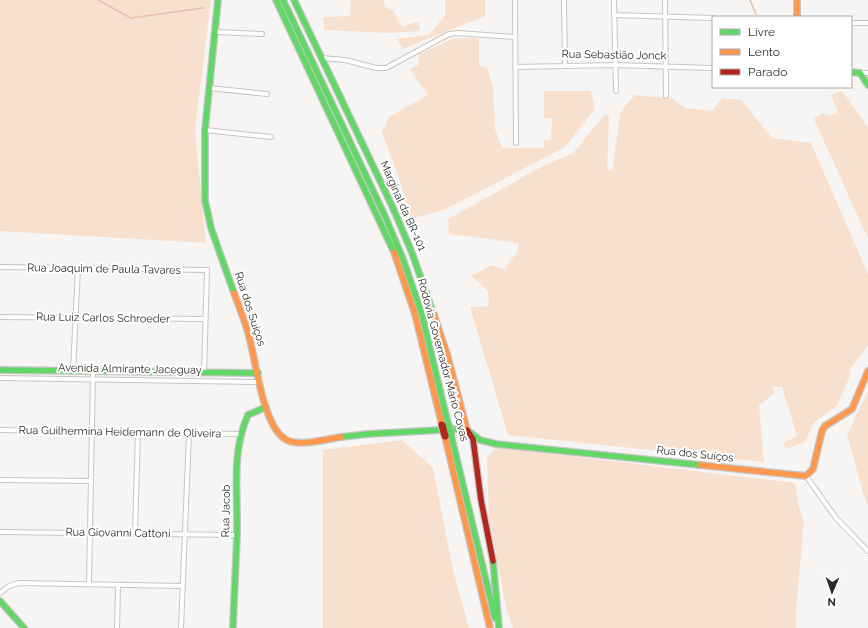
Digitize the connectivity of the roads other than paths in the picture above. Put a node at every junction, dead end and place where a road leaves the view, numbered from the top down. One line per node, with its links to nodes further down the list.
1 (218, 0): 16 (main road, Rua dos Suíços)
2 (276, 0): 50 (main road, Rodovia Governador Mário Covas)
3 (283, 0): 50 (main road, Rodovia Governador Mário Covas)
4 (294, 0): 19 (main road, Marginal da BR-101)
5 (515, 0): 18 (street)
6 (564, 0): 20 (street)
7 (614, 0): 10 (street)
8 (665, 0): 11 (street)
9 (797, 0): 12 (main road)
10 (614, 15): 11 (street); 21 (street)
11 (665, 16): 13 (street); 22 (street)
12 (797, 16)
13 (712, 18)
14 (852, 23): 15 (street)
15 (868, 23)
16 (215, 32): 17 (street); 28 (main road, Rua dos Suíços)
17 (262, 34)
18 (515, 37): 19 (street); 23 (street)
19 (322, 58): 52 (main road, Marginal da BR-101)
20 (565, 65): 21 (street, Rua Sebastião Jonck); 23 (street, Rua Sebastião Jonck)
21 (615, 65): 22 (street, Rua Sebastião Jonck); 29 (street)
22 (666, 66): 24 (street, Rua Sebastião Jonck); 31 (street)
23 (515, 67): 34 (street)
24 (712, 68)
25 (852, 72): 26 (main road)
26 (864, 73): 27 (main road)
27 (868, 85)
28 (209, 88): 30 (street); 32 (main road, Rua dos Suíços)
29 (616, 91)
30 (267, 94)
31 (666, 96)
32 (205, 130): 33 (street); 45 (main road, Rua dos Suíços)
33 (271, 137)
34 (516, 143)
35 (0, 267): 36 (street, Rua Joaquim de Paula Tavares)
36 (78, 268): 38 (street); 39 (street, Rua Joaquim de Paula Tavares)
37 (0, 317): 38 (street, Rua Luiz Carlos Schroeder)
38 (75, 318): 39 (street, Rua Luiz Carlos Schroeder); 42 (street)
39 (206, 319): 44 (street)
40 (0, 370): 42 (main road, Avenida Almirante Jaceguay)
41 (868, 370): 60 (main road)
42 (74, 371): 43 (main road, Avenida Almirante Jaceguay)
43 (93, 372): 44 (main road, Avenida Almirante Jaceguay); 47 (street)
44 (204, 373): 45 (main road, Avenida Almirante Jaceguay)
45 (258, 373): 48 (main road, Rua dos Suíços)
46 (0, 378): 47 (street, Avenida Almirante Jaceguay)
47 (92, 380): 48 (street, Avenida Almirante Jaceguay); 53 (street)
48 (259, 382): 49 (main road, Rua dos Suíços)
49 (266, 406): 52 (main road, Rua dos Suíços); 56 (main road, Rua Jacob)
50 (445, 424): 57 (main road, Rodovia Governador Mário Covas, bridge)
51 (0, 430): 53 (street, Rua Guilhermina Heidemann de Oliveira)
52 (467, 430): 58 (main road, Rua dos Suíços); 59 (main road, Marginal da BR-101)
53 (92, 432): 54 (street, Rua Guilhermina Heidemann de Oliveira); 62 (street)
54 (138, 432): 55 (street, Rua Guilhermina Heidemann de Oliveira); 65 (street)
55 (189, 433): 56 (street, Rua Guilhermina Heidemann de Oliveira); 66 (street)
56 (240, 434): 67 (main road, Rua Jacob)
57 (448, 435): 78 (main road, Rodovia Governador Mário Covas); 79 (main road, Rodovia Governador Mário Covas)
58 (486, 442): 59 (main road); 60 (main road, Rua dos Suíços)
59 (474, 449): 79 (main road, Marginal da BR-101)
60 (806, 476): 68 (street)
61 (0, 480): 62 (street)
62 (91, 481): 64 (street)
63 (0, 532): 64 (street, Rua Giovanni Cattoni)
64 (90, 533): 65 (street, Rua Giovanni Cattoni); 69 (street)
65 (135, 534): 66 (street, Rua Giovanni Cattoni)
66 (185, 534): 67 (street, Rua Giovanni Cattoni); 71 (street)
67 (237, 534): 77 (main road, Rua Jacob)
68 (868, 551)
69 (89, 584): 70 (street); 72 (street)
70 (118, 585): 71 (street); 75 (street)
71 (183, 586): 76 (street)
72 (0, 593)
73 (0, 601): 74 (main road)
74 (24, 628)
75 (117, 628)
76 (181, 628)
77 (233, 628)
78 (490, 628)
79 (498, 628)

